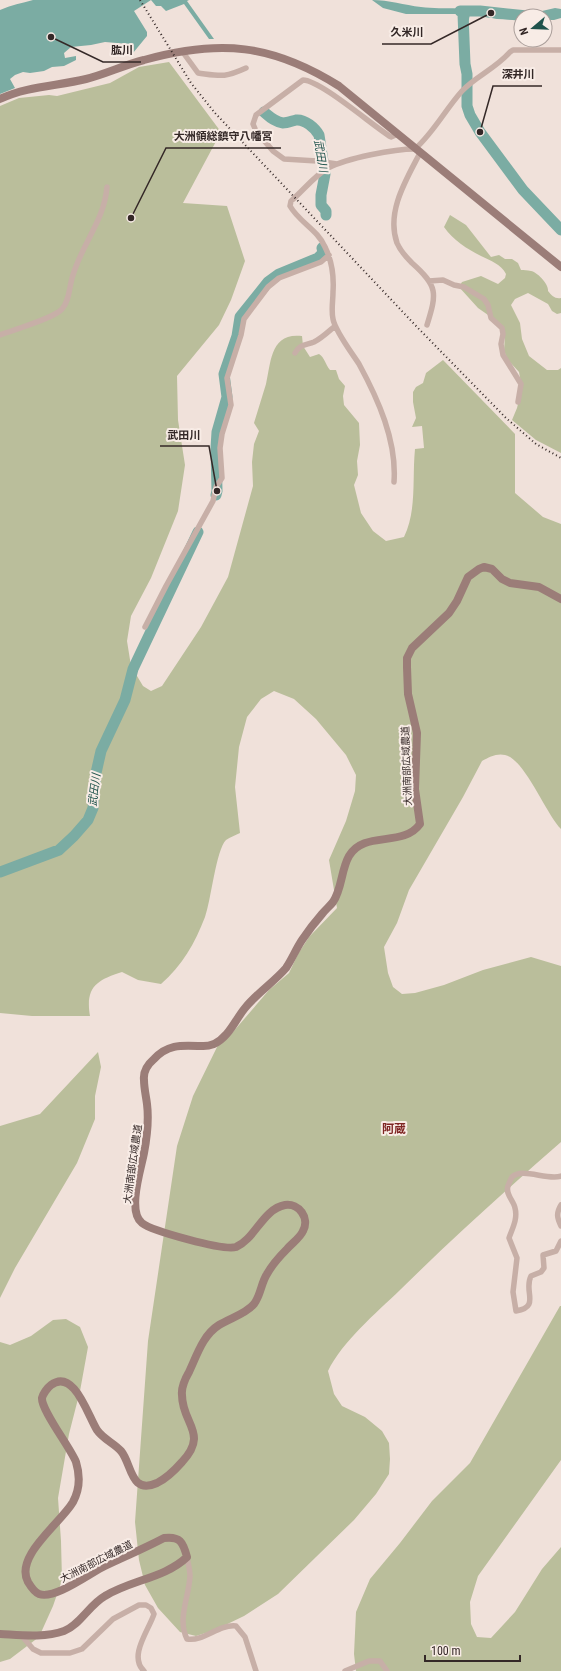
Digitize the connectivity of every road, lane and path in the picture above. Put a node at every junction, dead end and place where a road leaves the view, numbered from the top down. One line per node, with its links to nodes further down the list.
1 (561, 50): 6 (street)
2 (182, 51): 3 (street); 4 (street); 5 (street)
3 (246, 68)
4 (0, 98)
5 (398, 134): 6 (street); 7 (street)
6 (418, 151): 7 (street); 10 (street); 11 (street)
7 (337, 164): 9 (street)
8 (107, 187): 14 (street)
9 (329, 255): 13 (street); 19 (street)
10 (561, 267)
11 (430, 281): 12 (street); 16 (street)
12 (427, 324)
13 (335, 326): 15 (street); 17 (street)
14 (0, 335)
15 (295, 353)
16 (518, 402)
17 (394, 482)
18 (561, 599): 24 (street, 大洲南部広域農道)
19 (145, 627)
20 (561, 1176): 23 (street)
21 (561, 1205): 22 (street)
22 (561, 1226)
23 (561, 1241)
24 (187, 1557): 26 (street); 28 (street)
25 (0, 1634): 26 (street)
26 (21, 1635): 27 (street)
27 (144, 1671)
28 (256, 1671)
29 (345, 1671): 30 (street)
30 (386, 1671)

